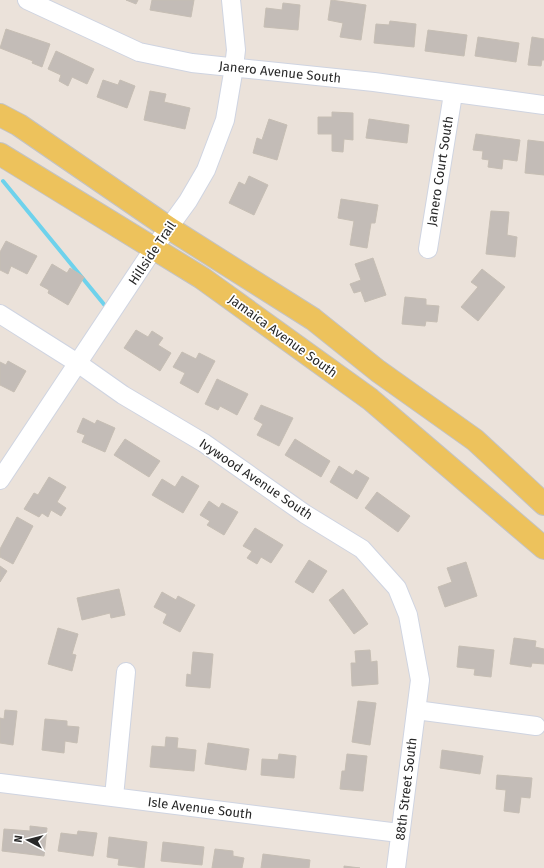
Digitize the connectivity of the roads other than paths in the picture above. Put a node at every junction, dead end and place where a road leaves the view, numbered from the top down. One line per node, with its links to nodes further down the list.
1 (27, 0): 3 (street, Janero Avenue South)
2 (231, 0): 3 (street, Hillside Trail)
3 (234, 67): 4 (street, Janero Avenue South); 8 (street, Hillside Trail)
4 (452, 94): 5 (street, Janero Avenue South); 10 (street, Janero Court South)
5 (544, 105)
6 (0, 115): 8 (main road, Jamaica Avenue South)
7 (0, 154): 9 (main road, Jamaica Avenue South)
8 (168, 228): 9 (street, Hillside Trail); 14 (main road, Jamaica Avenue South)
9 (154, 248): 12 (street, Hillside Trail); 15 (main road, Jamaica Avenue South)
10 (428, 249)
11 (0, 314): 12 (street, Ivywood Avenue South)
12 (79, 364): 13 (street, Hillside Trail); 17 (street, Ivywood Avenue South)
13 (0, 480)
14 (544, 504)
15 (544, 548)
16 (126, 672): 20 (street)
17 (416, 710): 18 (street); 21 (street, 88th Street South)
18 (536, 726)
19 (0, 783): 20 (street, Isle Avenue South)
20 (114, 797): 21 (street, Isle Avenue South)
21 (399, 833): 22 (street, 88th Street South)
22 (396, 868)

